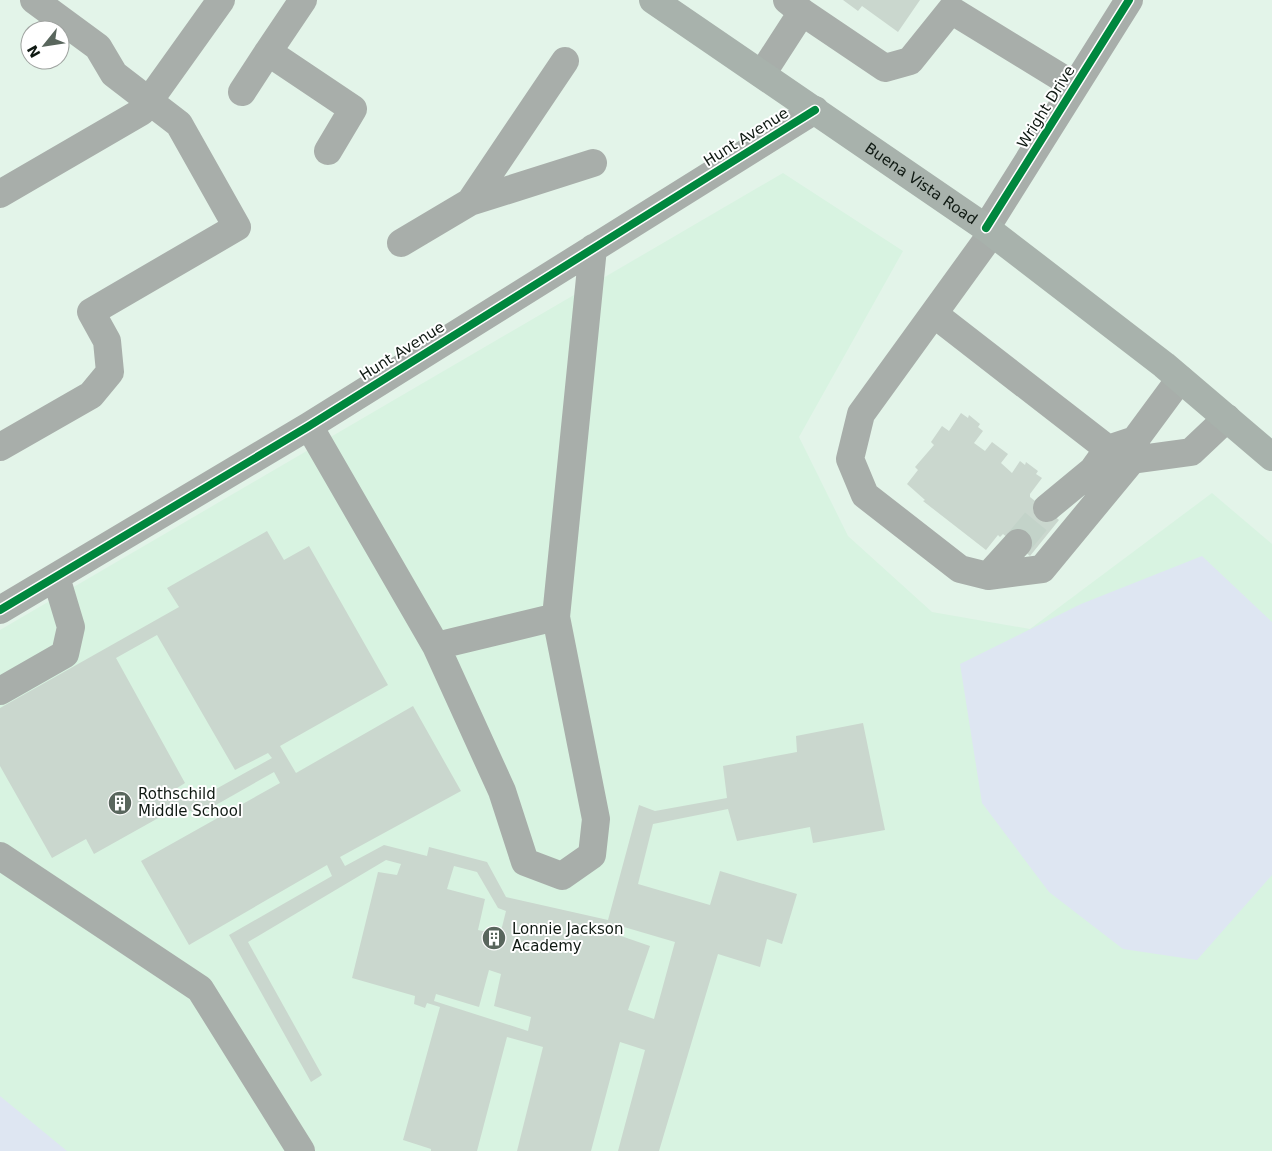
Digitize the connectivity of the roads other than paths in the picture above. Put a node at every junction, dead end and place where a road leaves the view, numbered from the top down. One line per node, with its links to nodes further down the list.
1 (34, 0): 12 (street)
2 (221, 0): 12 (street)
3 (303, 0): 7 (street)
4 (653, 0): 9 (main road, Buena Vista Road)
5 (1129, 0): 10 (street, Wright Drive)
6 (794, 6): 9 (street); 10 (street)
7 (268, 52): 11 (street); 14 (street)
8 (565, 61): 17 (street)
9 (762, 74): 13 (main road, Buena Vista Road)
10 (1075, 86): 18 (street, Wright Drive)
11 (242, 92)
12 (148, 102): 16 (street); 25 (street)
13 (816, 110): 18 (main road, Buena Vista Road); 20 (street, Hunt Avenue)
14 (328, 152)
15 (593, 164): 17 (street)
16 (0, 194)
17 (470, 202): 19 (street)
18 (989, 230): 21 (street, Wright Drive); 22 (main road, Buena Vista Road)
19 (401, 242)
20 (593, 248): 24 (street, Hunt Avenue); 33 (street)
21 (934, 314): 26 (street); 30 (street, Wright Drive)
22 (1180, 379): 23 (main road, Buena Vista Road); 26 (street)
23 (1227, 418): 27 (main road, Buena Vista Road); 30 (street)
24 (308, 426): 31 (street, Hunt Avenue); 34 (street)
25 (0, 447)
26 (1108, 449): 28 (street)
27 (1272, 457)
28 (1047, 508)
29 (1018, 543): 30 (street)
30 (988, 576)
31 (56, 578): 32 (street, Hunt Avenue); 35 (street)
32 (0, 610)
33 (556, 617): 34 (street); 34 (street)
34 (436, 646)
35 (0, 691)
36 (0, 856): 37 (street)
37 (301, 1151)

